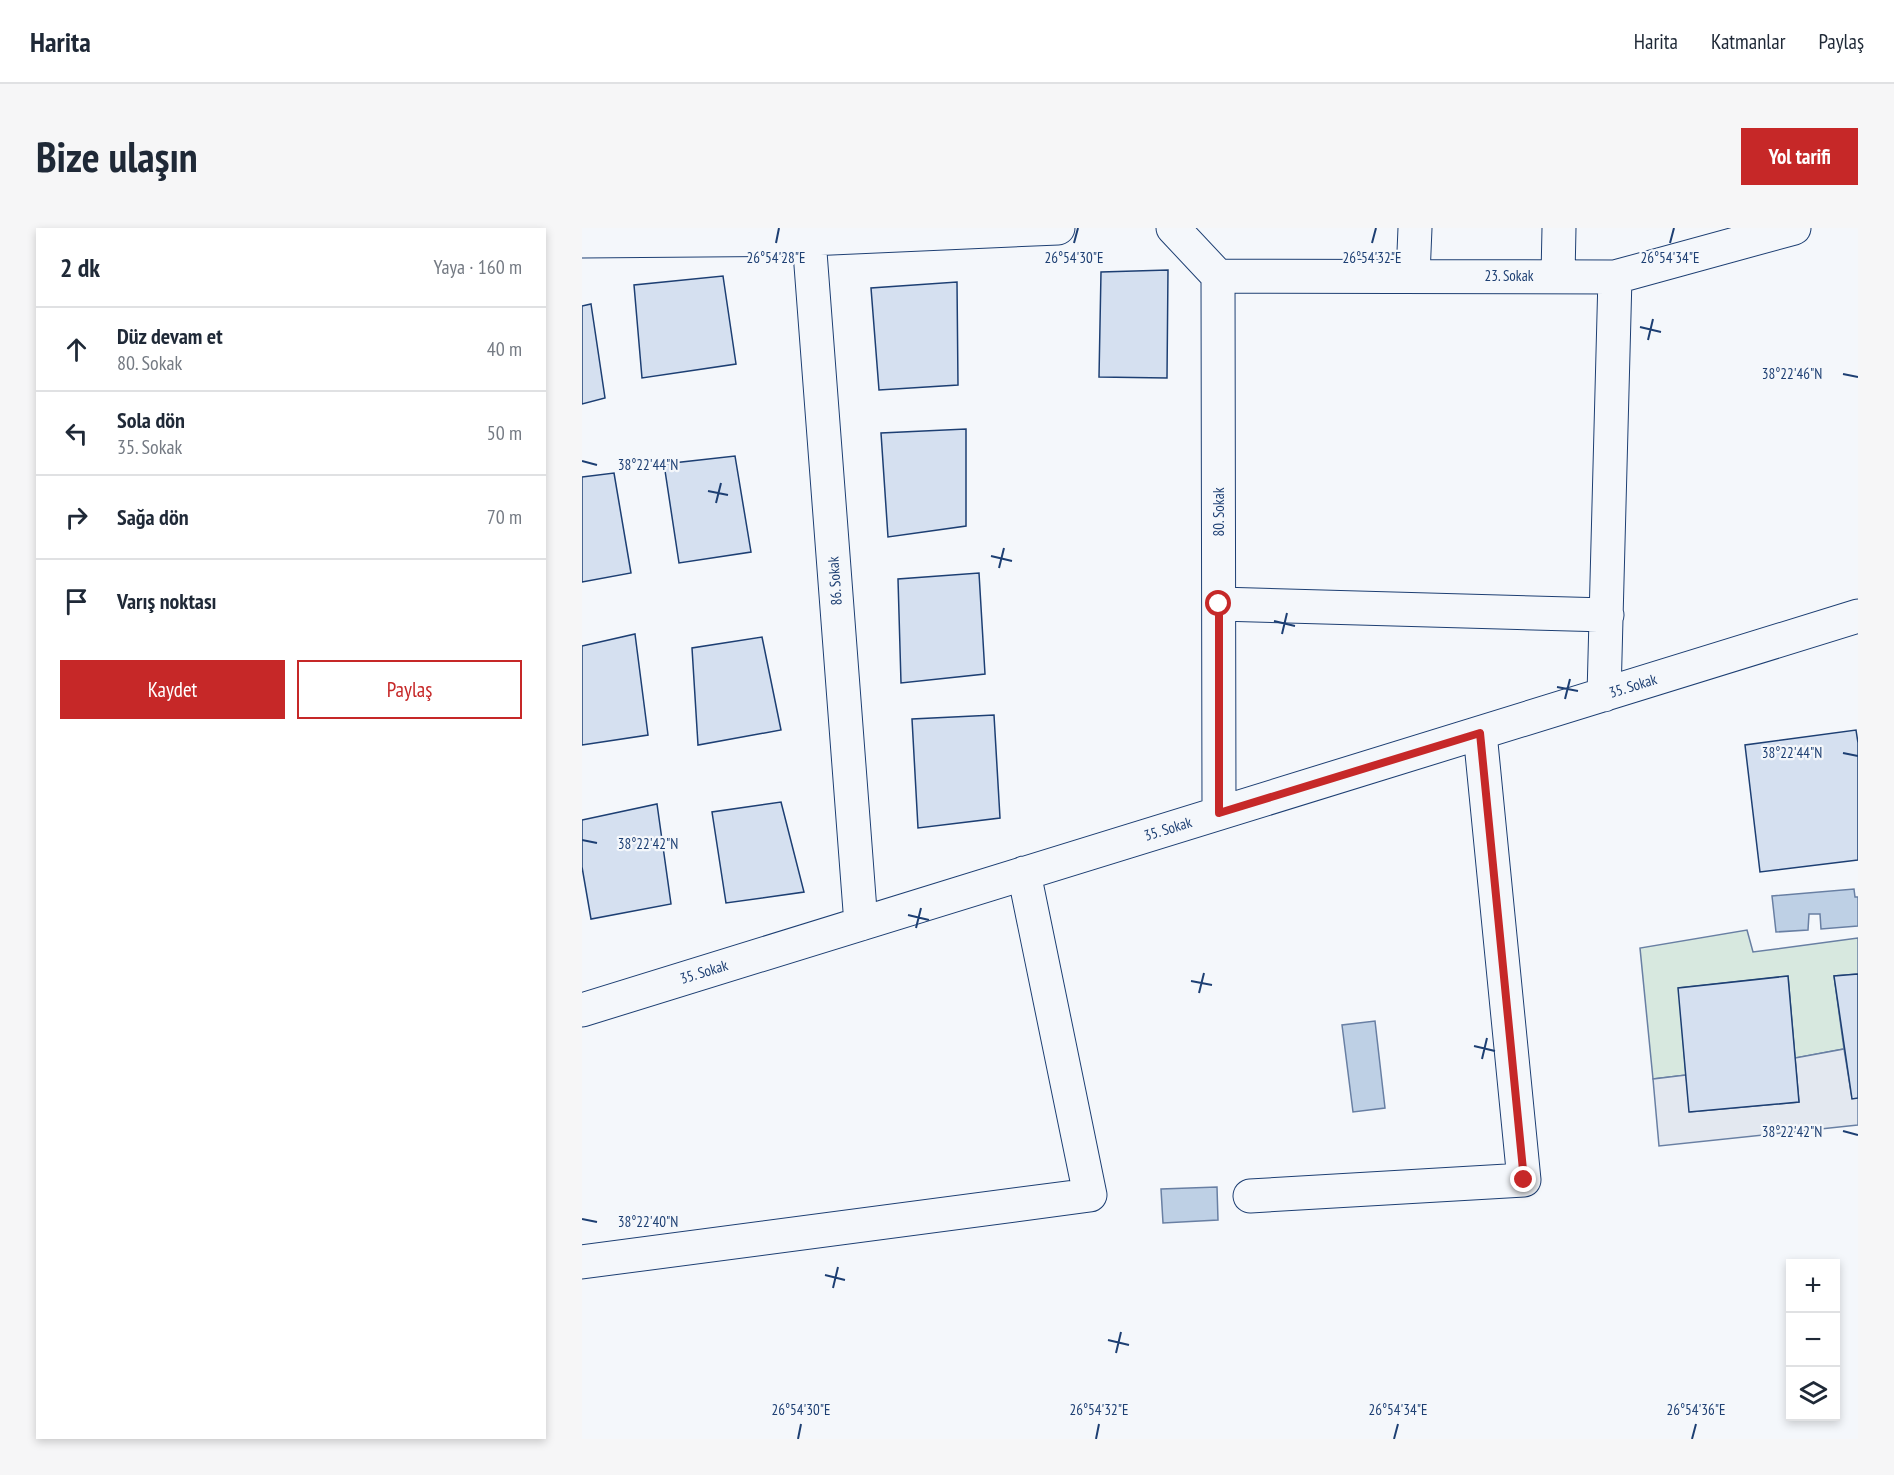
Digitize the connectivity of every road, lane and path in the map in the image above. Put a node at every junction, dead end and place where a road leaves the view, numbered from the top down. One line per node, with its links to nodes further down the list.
1 (1058, 228): 6 (street)
2 (1173, 228): 9 (street)
3 (1415, 228): 10 (street)
4 (1559, 228): 11 (street)
5 (1794, 228): 7 (street, 23. Sokak)
6 (809, 239): 8 (street); 20 (street, 86. Sokak)
7 (1709, 240): 12 (street, 23. Sokak)
8 (582, 241)
9 (1218, 276): 10 (street, 23. Sokak); 13 (street, 80. Sokak)
10 (1413, 276): 11 (street, 23. Sokak)
11 (1558, 276): 12 (street, 23. Sokak)
12 (1615, 276): 14 (street)
13 (1219, 604): 14 (street); 18 (street, 80. Sokak)
14 (1607, 615): 16 (street)
15 (1858, 616): 16 (street, 35. Sokak)
16 (1604, 695): 17 (street, 35. Sokak)
17 (1480, 733): 18 (street, 35. Sokak); 22 (street)
18 (1219, 813): 19 (street, 35. Sokak)
19 (1024, 873): 20 (street, 35. Sokak); 23 (street)
20 (861, 924): 21 (street, 35. Sokak)
21 (582, 1010)
22 (1250, 1196)
23 (582, 1262)

